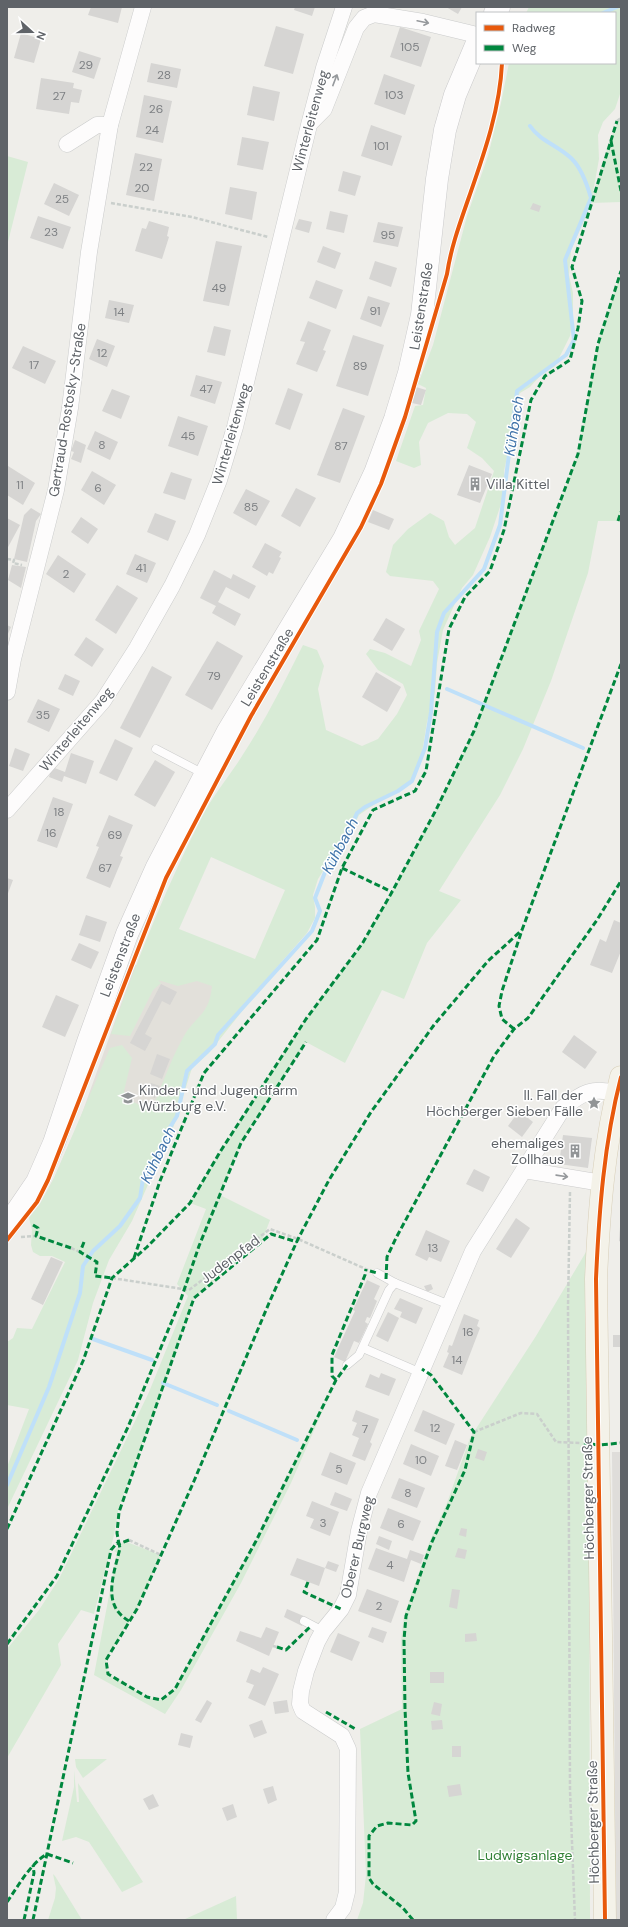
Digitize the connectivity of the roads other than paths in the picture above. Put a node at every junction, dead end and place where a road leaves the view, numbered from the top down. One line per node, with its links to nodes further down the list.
1 (143, 7): 5 (street, Gertraud-Rostosky-Straße)
2 (344, 7): 6 (street, Winterleitenweg)
3 (476, 35): 6 (street, one-way to 3)
4 (476, 45): 11 (main road, Leistenstraße)
5 (110, 125): 7 (street); 8 (street, Gertraud-Rostosky-Straße)
6 (308, 125): 12 (street, Winterleitenweg)
7 (67, 144)
8 (10, 658): 9 (street, Gertraud-Rostosky-Straße)
9 (7, 692)
10 (156, 749): 11 (lane)
11 (205, 775): 16 (main road, Leistenstraße)
12 (7, 810)
13 (619, 1085): 14 (street, Oberer Burgweg); 15 (main road, Höchberger Straße)
14 (524, 1170): 15 (street, one-way to 15); 19 (street, Oberer Burgweg)
15 (602, 1183): 26 (main road, Höchberger Straße)
16 (11, 1232)
17 (377, 1274): 18 (lane)
18 (395, 1283): 19 (lane); 20 (lane)
19 (450, 1305): 22 (street, Oberer Burgweg)
20 (363, 1348): 21 (lane); 22 (lane)
21 (347, 1365)
22 (421, 1373): 24 (street, Oberer Burgweg)
23 (304, 1621): 24 (lane)
24 (323, 1631): 25 (street, Oberer Burgweg)
25 (334, 1920)
26 (605, 1920)

